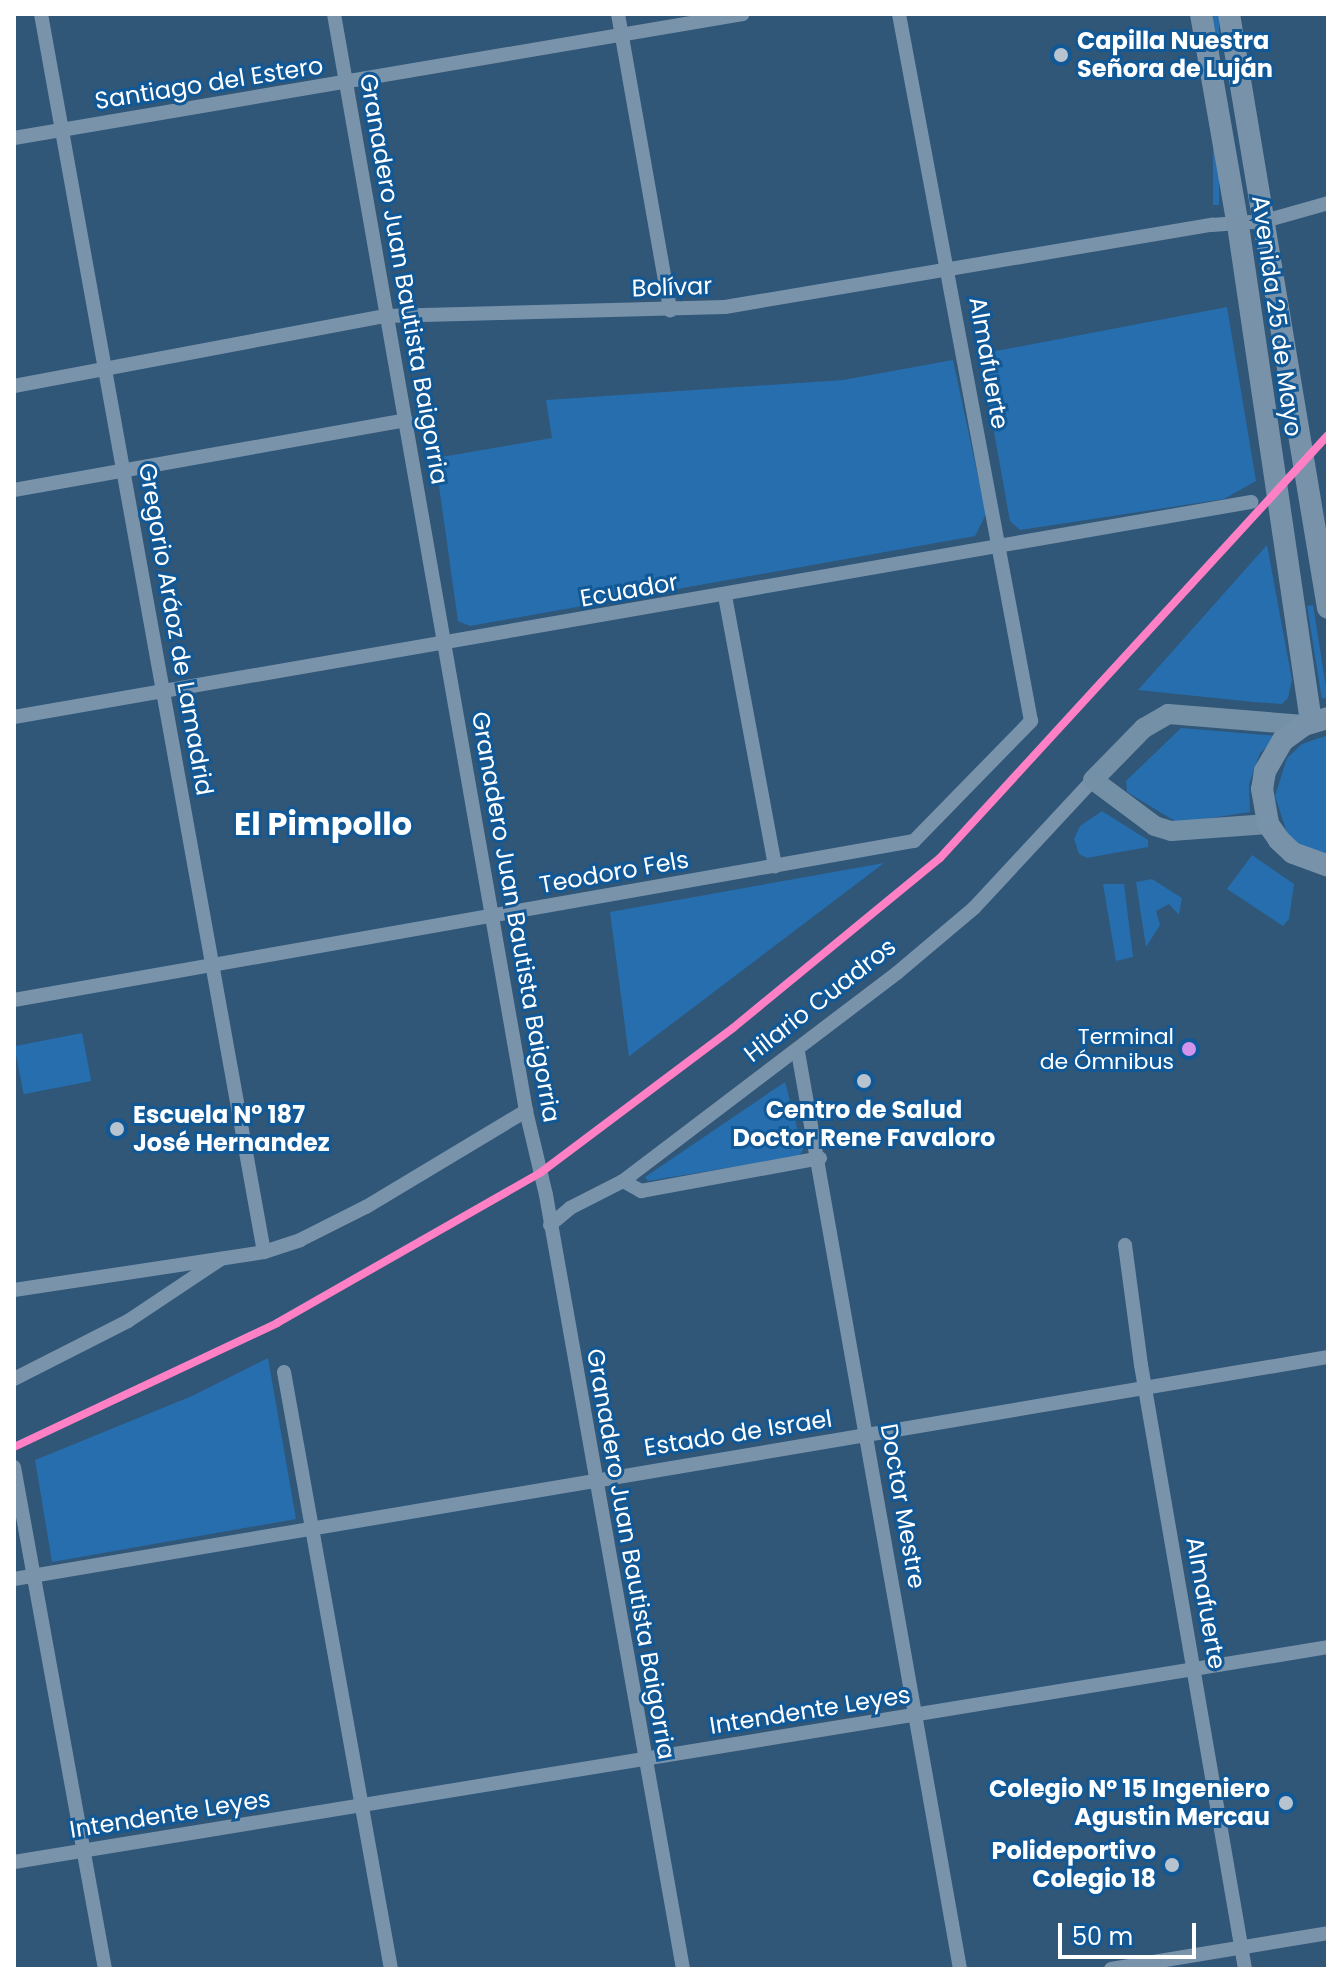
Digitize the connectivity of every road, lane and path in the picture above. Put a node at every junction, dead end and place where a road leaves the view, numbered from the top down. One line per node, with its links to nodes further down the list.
1 (41, 14): 10 (street, Gregorio Aráoz de Lamadrid)
2 (334, 14): 9 (street, Granadero Juan Bautista Baigorria)
3 (618, 14): 8 (street)
4 (743, 14): 8 (street, Santiago del Estero)
5 (899, 14): 15 (street, Almafuerte)
6 (1201, 14): 14 (main road, Avenida 25 de Mayo)
7 (1229, 14): 13 (main road, Avenida 25 de Mayo)
8 (621, 33): 9 (street, Santiago del Estero); 16 (street)
9 (348, 82): 10 (street, Santiago del Estero); 17 (street, Granadero Juan Bautista Baigorria)
10 (62, 130): 11 (street, Santiago del Estero); 18 (street, Gregorio Aráoz de Lamadrid)
11 (14, 138)
12 (1328, 203): 13 (street, Bolívar)
13 (1265, 221): 14 (street, Bolívar); 26 (main road, Avenida 25 de Mayo)
14 (1238, 225): 15 (street, Bolívar); 31 (main road, Avenida 25 de Mayo)
15 (950, 272): 16 (street, Bolívar); 24 (street, Almafuerte)
16 (670, 310): 17 (street, Bolívar)
17 (385, 316): 18 (street, Bolívar); 20 (street, Granadero Juan Bautista Baigorria)
18 (107, 371): 19 (street, Bolívar); 21 (street, Gregorio Aráoz de Lamadrid)
19 (14, 386)
20 (406, 420): 21 (street); 27 (street, Granadero Juan Bautista Baigorria)
21 (126, 470): 22 (street); 28 (street, Gregorio Aráoz de Lamadrid)
22 (14, 490)
23 (1251, 502): 24 (street, Ecuador)
24 (998, 546): 25 (street, Ecuador); 30 (street, Almafuerte)
25 (725, 596): 27 (street, Ecuador); 34 (street)
26 (1328, 608)
27 (445, 644): 28 (street, Ecuador); 36 (street, Granadero Juan Bautista Baigorria)
28 (166, 691): 29 (street, Ecuador); 37 (street, Gregorio Aráoz de Lamadrid)
29 (14, 717)
30 (1031, 721): 34 (street, Teodoro Fels)
31 (1314, 722): 32 (street, Hilario Cuadros); 33 (main road)
32 (1093, 780): 33 (street); 39 (street, Hilario Cuadros)
33 (1268, 824): 35 (main road)
34 (775, 866): 36 (street, Teodoro Fels)
35 (1328, 866)
36 (495, 915): 37 (street, Teodoro Fels); 40 (street, Granadero Juan Bautista Baigorria)
37 (215, 965): 38 (street, Teodoro Fels); 45 (street, Gregorio Aráoz de Lamadrid)
38 (14, 1000)
39 (798, 1052): 41 (street, Doctor Mestre); 42 (street, Hilario Cuadros)
40 (526, 1111): 43 (street, Granadero Juan Bautista Baigorria); 45 (street)
41 (820, 1158): 42 (street); 52 (street, Doctor Mestre)
42 (623, 1181): 43 (street, Hilario Cuadros)
43 (550, 1225): 54 (street, Granadero Juan Bautista Baigorria)
44 (1125, 1245): 51 (street, Almafuerte)
45 (264, 1252): 46 (street)
46 (223, 1258): 47 (street); 50 (street)
47 (14, 1290)
48 (1328, 1357): 51 (street, Estado de Israel)
49 (284, 1372): 55 (street)
50 (14, 1379)
51 (1145, 1388): 52 (street, Estado de Israel); 59 (street, Almafuerte)
52 (868, 1434): 54 (street, Estado de Israel); 60 (street, Doctor Mestre)
53 (14, 1467): 56 (street)
54 (596, 1479): 55 (street, Estado de Israel); 61 (street, Granadero Juan Bautista Baigorria)
55 (313, 1528): 56 (street, Estado de Israel); 62 (street)
56 (36, 1575): 57 (street, Estado de Israel); 63 (street)
57 (14, 1579)
58 (1328, 1647): 59 (street, Intendente Leyes)
59 (1196, 1669): 60 (street, Intendente Leyes); 66 (street, Almafuerte)
60 (916, 1714): 61 (street, Intendente Leyes); 70 (street, Doctor Mestre)
61 (645, 1759): 62 (street, Intendente Leyes); 69 (street, Granadero Juan Bautista Baigorria)
62 (362, 1805): 63 (street, Intendente Leyes); 68 (street)
63 (83, 1851): 64 (street, Intendente Leyes); 67 (street)
64 (14, 1862)
65 (1328, 1933): 66 (street)
66 (1241, 1947): 71 (street); 72 (street, Almafuerte)
67 (105, 1969)
68 (391, 1969)
69 (683, 1969)
70 (960, 1969)
71 (1111, 1969)
72 (1245, 1969)

